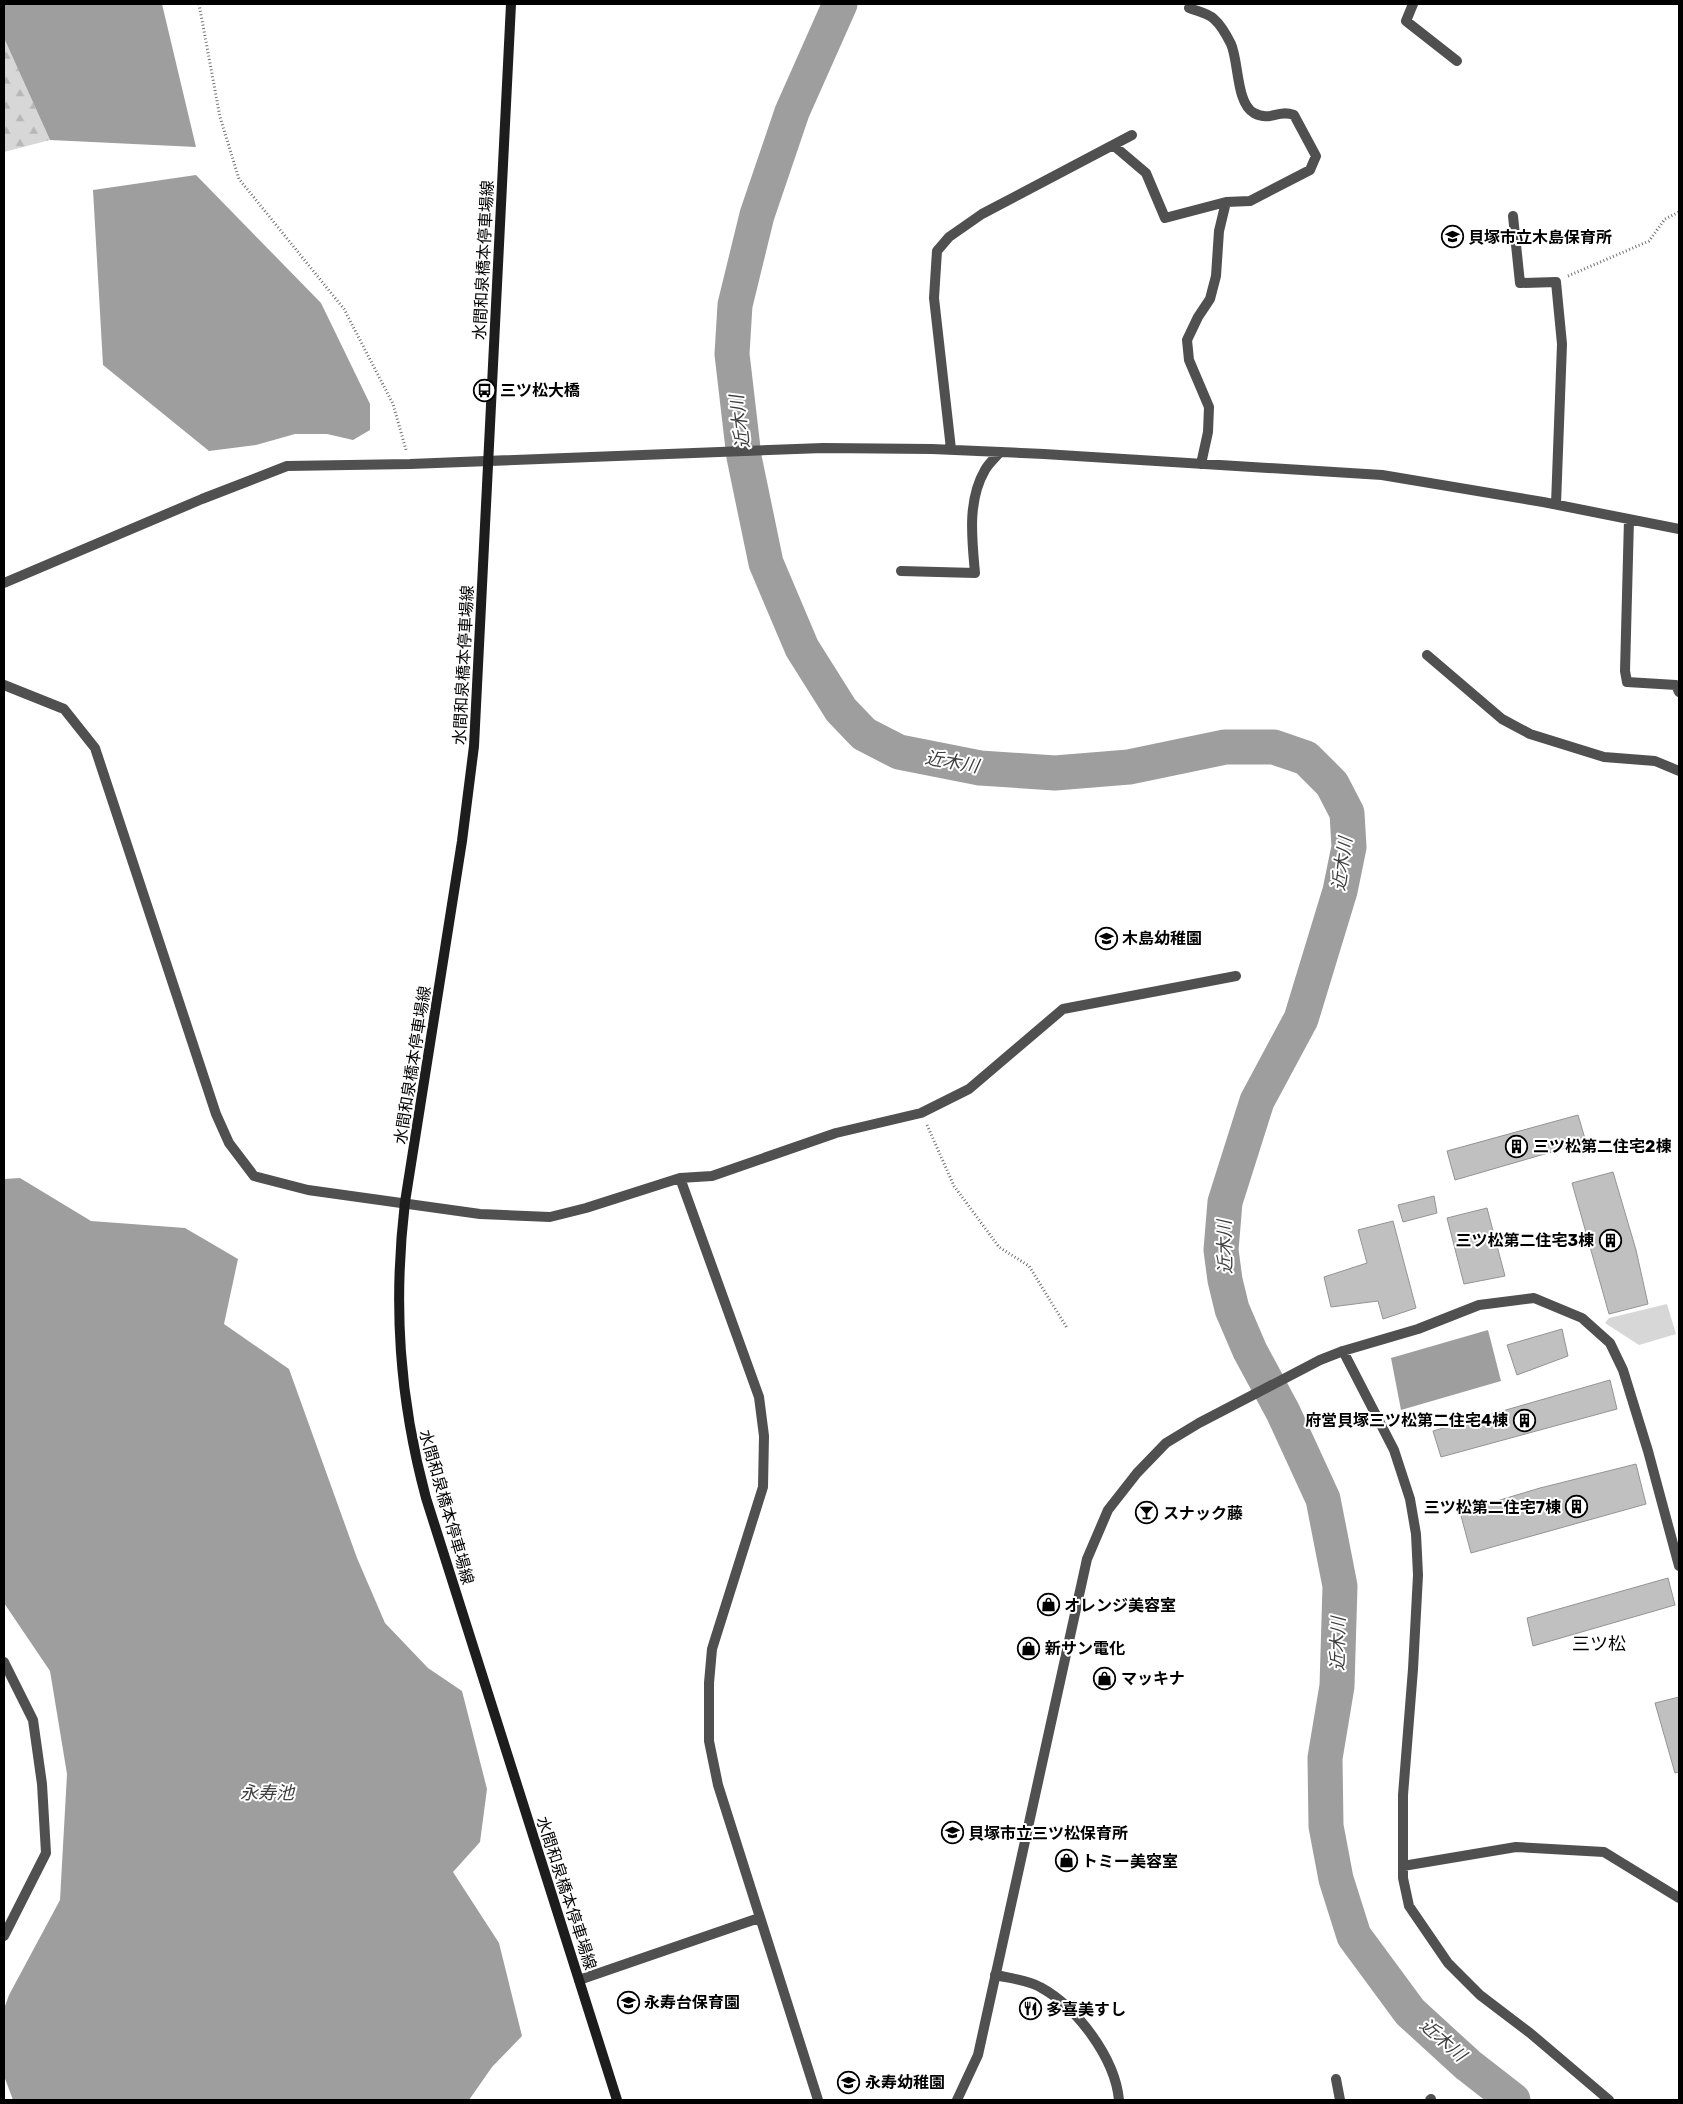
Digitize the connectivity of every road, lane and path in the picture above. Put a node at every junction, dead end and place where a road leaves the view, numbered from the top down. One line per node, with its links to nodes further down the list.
1 (199, 4): 15 (path)
2 (512, 4): 14 (main road, 水間和泉橋本停車場線)
3 (1413, 4): 5 (street)
4 (1189, 8): 8 (street)
5 (1457, 61)
6 (1132, 135): 7 (street)
7 (1113, 145): 8 (street); 12 (street)
8 (1226, 202): 16 (street)
9 (1679, 212): 11 (path)
10 (1513, 216): 11 (street)
11 (1556, 282): 17 (street)
12 (951, 449): 13 (street); 14 (street)
13 (1000, 452): 16 (street); 20 (street)
14 (488, 461): 15 (street); 29 (main road, 水間和泉橋本停車場線)
15 (410, 464): 21 (street)
16 (1201, 464): 17 (street)
17 (1556, 504): 18 (street)
18 (1629, 519): 19 (street); 24 (street)
19 (1679, 529)
20 (901, 570)
21 (4, 583)
22 (1427, 656): 25 (street)
23 (4, 685): 29 (street)
24 (1679, 692)
25 (1679, 771)
26 (1236, 976): 27 (street)
27 (921, 1113): 28 (street); 30 (path)
28 (680, 1178): 29 (street); 36 (street)
29 (405, 1202): 39 (main road, 水間和泉橋本停車場線)
30 (1067, 1328)
31 (1343, 1351): 32 (street); 34 (street); 38 (street)
32 (1679, 1566)
33 (4, 1662): 37 (street)
34 (1403, 1866): 35 (street); 46 (street)
35 (1679, 1900)
36 (760, 1918): 39 (street); 42 (street)
37 (4, 1936)
38 (995, 1975): 43 (street); 44 (street)
39 (579, 1980): 41 (main road, 水間和泉橋本停車場線)
40 (1336, 2079): 45 (street)
41 (617, 2100)
42 (818, 2100)
43 (957, 2100)
44 (1119, 2100)
45 (1340, 2100)
46 (1609, 2100)

